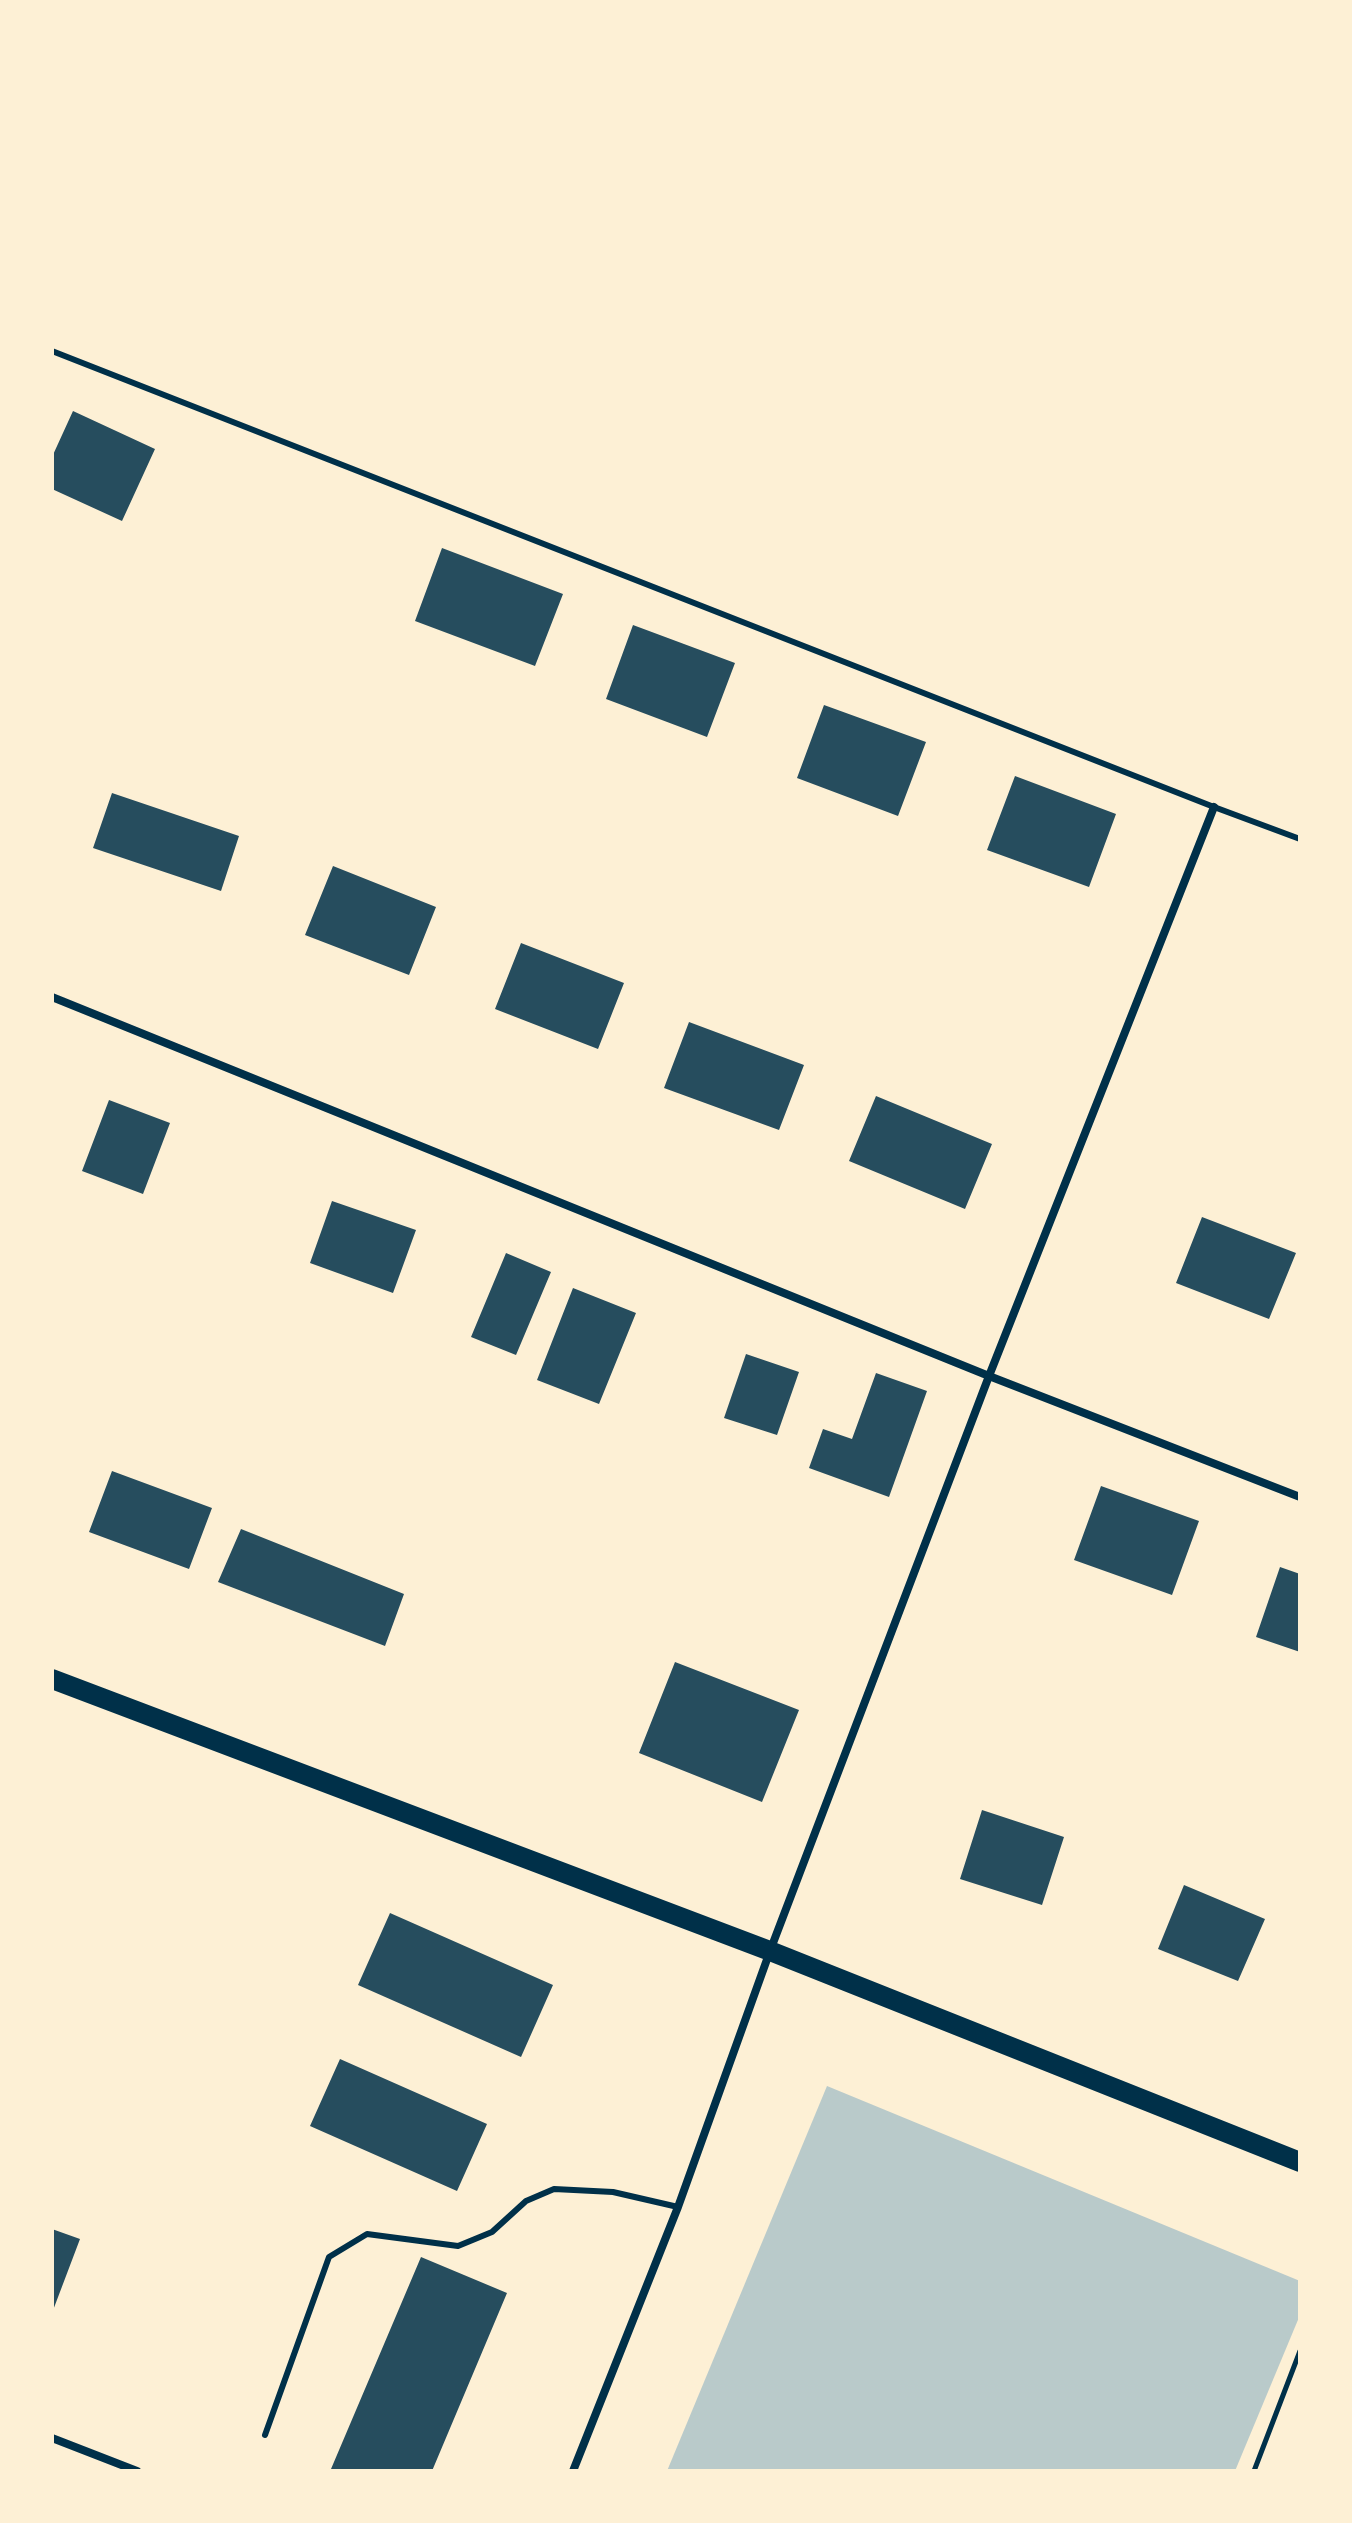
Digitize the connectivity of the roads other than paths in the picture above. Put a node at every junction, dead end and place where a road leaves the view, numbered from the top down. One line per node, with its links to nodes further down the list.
1 (52, 351): 2 (lane)
2 (1214, 807): 3 (lane); 5 (street)
3 (1300, 839)
4 (52, 997): 5 (street)
5 (989, 1376): 6 (street); 8 (street)
6 (1300, 1497)
7 (52, 1679): 8 (main road)
8 (770, 1951): 9 (main road); 10 (street)
9 (1300, 2162)
10 (678, 2207): 11 (lane); 14 (street)
11 (265, 2435)
12 (52, 2438): 13 (street)
13 (137, 2471)
14 (573, 2471)

